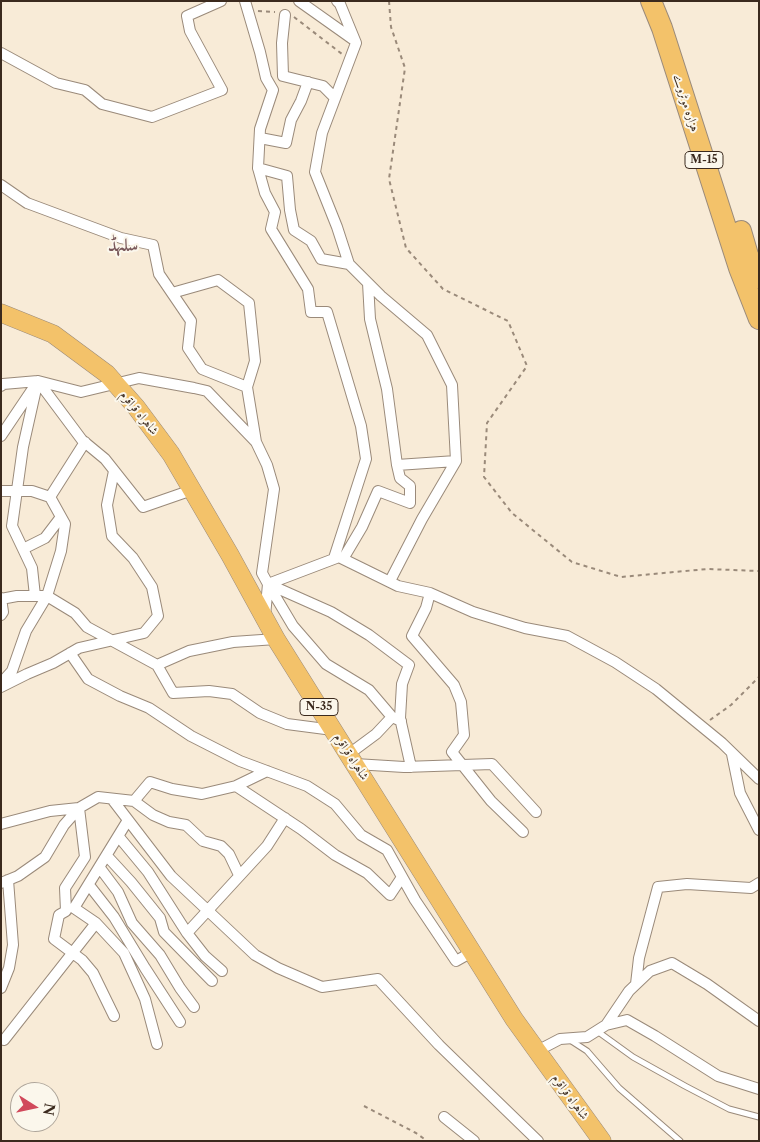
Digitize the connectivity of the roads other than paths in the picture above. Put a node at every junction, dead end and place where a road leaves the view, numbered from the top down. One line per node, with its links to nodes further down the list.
1 (220, 1): 9 (street)
2 (299, 1): 8 (street)
3 (337, 1): 8 (street)
4 (651, 1): 20 (highway, ہزارہ موٹروے / M-15)
5 (666, 1): 16 (highway, ہزارہ موٹروے / M-15)
6 (246, 6): 12 (street)
7 (285, 14): 10 (street)
8 (355, 40): 11 (street)
9 (1, 53)
10 (308, 82): 11 (street); 12 (street)
11 (335, 98): 15 (street)
12 (260, 138): 13 (street)
13 (258, 168): 15 (street); 37 (street)
14 (1, 185): 18 (street)
15 (349, 264): 17 (street)
16 (759, 278)
17 (368, 283): 28 (street); 29 (street)
18 (172, 293): 24 (street); 24 (street)
19 (1, 313): 23 (highway, شاہراہ قراقرم / N-35)
20 (759, 319)
21 (38, 381): 22 (street); 23 (street); 25 (street); 26 (street); 32 (street)
22 (2, 384)
23 (116, 384): 27 (street); 33 (highway, شاہراہ قراقرم / N-35)
24 (247, 387): 27 (street)
25 (1, 436)
26 (85, 442): 30 (street); 34 (street)
27 (256, 442): 39 (street)
28 (456, 461): 29 (street); 38 (street)
29 (397, 465): 37 (street)
30 (114, 471): 33 (street); 47 (street)
31 (1, 490): 32 (street)
32 (17, 490): 34 (street); 36 (street)
33 (192, 490): 45 (highway, شاہراہ قراقرم / N-35)
34 (50, 497): 35 (street)
35 (61, 517): 36 (street); 42 (street)
36 (23, 549): 41 (street)
37 (339, 559): 38 (street); 39 (street)
38 (390, 581): 40 (street)
39 (268, 584): 45 (street); 52 (street); 52 (street)
40 (430, 593): 54 (street); 56 (street)
41 (34, 596): 42 (street); 43 (street)
42 (47, 596): 47 (street); 50 (street)
43 (1, 599): 44 (street)
44 (1, 615)
45 (265, 620): 46 (highway, شاہراہ قراقرم / N-35)
46 (276, 639): 49 (street); 53 (highway, شاہراہ قراقرم / N-35)
47 (112, 640): 48 (street); 49 (street)
48 (70, 653): 51 (street); 58 (street)
49 (157, 665): 53 (street)
50 (1, 683)
51 (1, 688)
52 (397, 719): 55 (street); 57 (street)
53 (334, 730): 55 (highway, شاہراہ قراقرم / N-35)
54 (731, 753): 59 (street); 68 (street)
55 (352, 759): 57 (street); 83 (highway, شاہراہ قراقرم / N-35)
56 (461, 766): 57 (street); 64 (street); 69 (street)
57 (411, 767)
58 (267, 771): 60 (street); 74 (street)
59 (759, 779)
60 (236, 786): 62 (street); 65 (street)
61 (112, 799): 62 (street); 63 (street); 66 (street)
62 (134, 801): 73 (street)
63 (79, 808): 67 (street); 75 (street); 82 (street)
64 (536, 812)
65 (285, 818): 73 (street); 74 (street)
66 (128, 820): 70 (street); 79 (street)
67 (1, 824)
68 (759, 830)
69 (523, 832)
70 (118, 837): 71 (street); 81 (street)
71 (107, 856): 72 (street); 85 (street)
72 (100, 868): 77 (street); 88 (street)
73 (239, 876): 79 (street)
74 (402, 877): 83 (street)
75 (5, 882): 78 (street)
76 (759, 883): 86 (street)
77 (89, 885): 80 (street); 91 (street)
78 (6, 910): 87 (street)
79 (207, 910): 81 (street); 102 (street)
80 (96, 923): 82 (street); 96 (street)
81 (187, 933): 84 (street)
82 (71, 952): 89 (street); 95 (street)
83 (472, 952): 97 (highway, شاہراہ قراقرم / N-35)
84 (222, 971)
85 (212, 981)
86 (636, 984): 90 (street); 92 (street)
87 (1, 988)
88 (194, 1007)
89 (114, 1016)
90 (759, 1021)
91 (180, 1022)
92 (606, 1024): 93 (street); 98 (street)
93 (596, 1031): 94 (street); 100 (lane)
94 (568, 1038): 97 (street); 104 (lane)
95 (4, 1040)
96 (157, 1044)
97 (537, 1051): 103 (highway, شاہراہ قراقرم / N-35)
98 (759, 1089)
99 (444, 1117): 101 (street)
100 (759, 1117)
101 (474, 1141)
102 (538, 1141)
103 (602, 1141)
104 (680, 1141)

